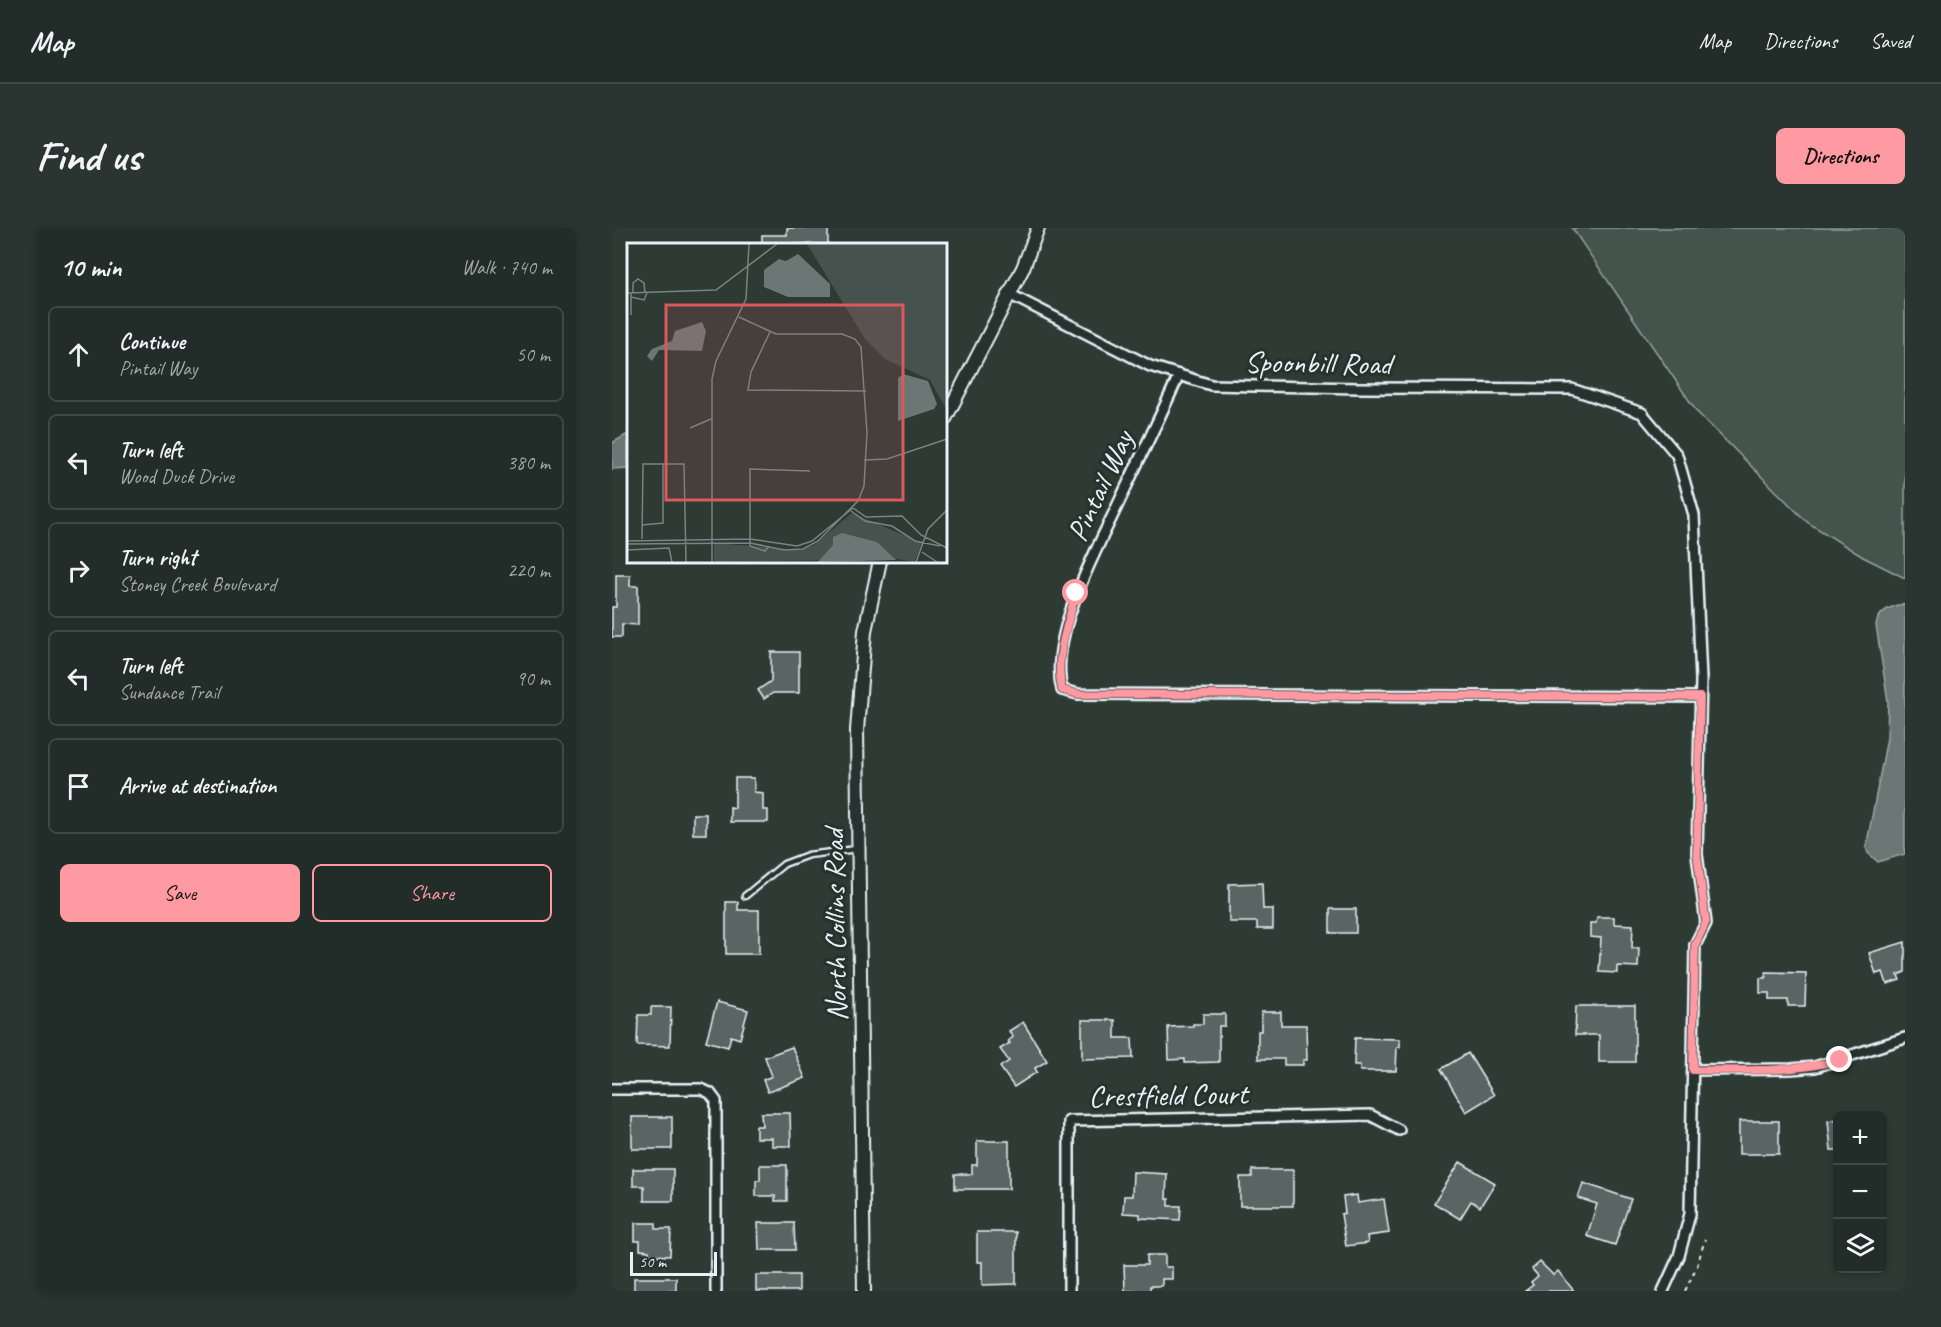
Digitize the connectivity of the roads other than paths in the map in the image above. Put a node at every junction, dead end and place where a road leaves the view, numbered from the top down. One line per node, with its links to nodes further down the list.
1 (1038, 228): 2 (street)
2 (1009, 294): 3 (street, Spoonbill Road); 4 (street)
3 (1179, 375): 6 (street, Spoonbill Road); 6 (street, Pintail Way)
4 (946, 417)
5 (880, 562): 7 (street, North Collins Road)
6 (1700, 697): 10 (street)
7 (859, 848): 8 (lane); 14 (street, North Collins Road)
8 (745, 896)
9 (1905, 1038): 10 (street)
10 (1693, 1070): 16 (street)
11 (612, 1089): 13 (street)
12 (1399, 1130): 15 (street, Crestfield Court)
13 (716, 1291)
14 (864, 1291)
15 (1070, 1291)
16 (1664, 1291)

